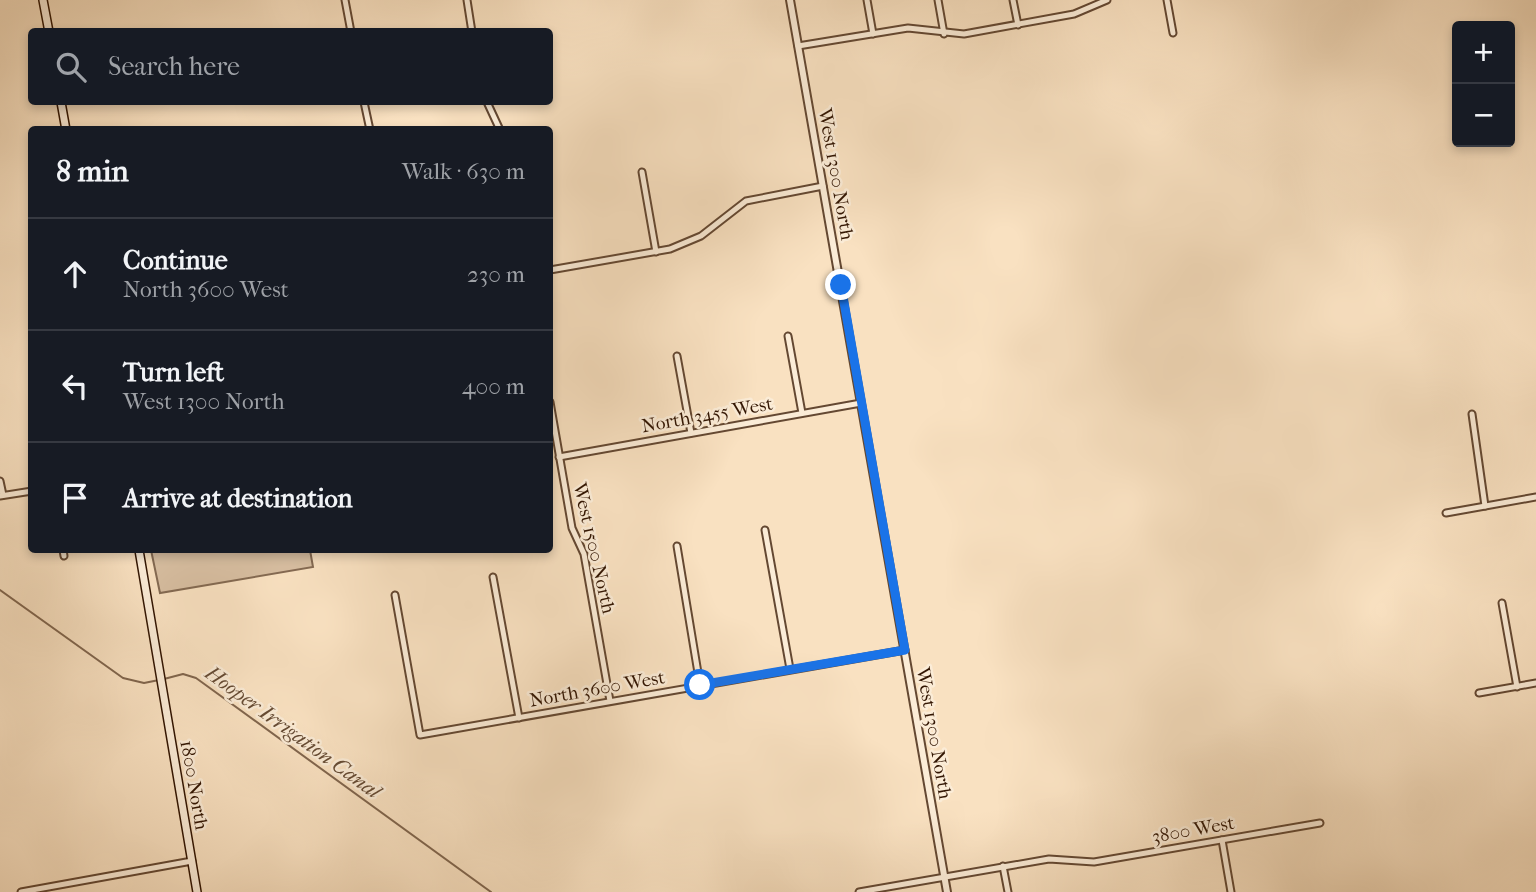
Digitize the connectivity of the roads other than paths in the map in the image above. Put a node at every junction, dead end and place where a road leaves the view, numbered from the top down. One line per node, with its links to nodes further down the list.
1 (43, 0): 13 (main road)
2 (345, 0): 14 (street)
3 (467, 0): 15 (street)
4 (790, 0): 19 (street, West 1300 North)
5 (867, 0): 16 (street)
6 (938, 0): 18 (street)
7 (1013, 0): 12 (street)
8 (1085, 0): 11 (street)
9 (1107, 0): 11 (street)
10 (1167, 0): 17 (street)
11 (1086, 9): 12 (street)
12 (1018, 25): 18 (street)
13 (48, 28)
14 (350, 28)
15 (471, 28)
16 (873, 33): 18 (street); 19 (street)
17 (1173, 33)
18 (944, 34)
19 (798, 46): 27 (street, West 1300 North)
20 (62, 105): 23 (main road)
21 (365, 105): 24 (street)
22 (488, 105): 25 (street)
23 (65, 126)
24 (369, 126)
25 (498, 126)
26 (642, 172): 28 (street)
27 (823, 186): 28 (street); 32 (street, West 1300 North)
28 (656, 251): 29 (street)
29 (553, 269)
30 (788, 336): 33 (street)
31 (677, 356): 36 (street)
32 (861, 403): 33 (street, North 3455 West); 50 (street, West 1300 North)
33 (802, 413): 36 (street, North 3455 West)
34 (1472, 414): 42 (street)
35 (553, 420): 37 (street, West 1500 North)
36 (691, 433): 37 (street, North 3455 West)
37 (559, 457): 56 (street, West 1500 North)
38 (0, 481): 40 (street)
39 (28, 492): 40 (street)
40 (1, 495)
41 (1536, 497): 42 (street)
42 (1485, 506): 43 (street)
43 (1446, 513)
44 (765, 530): 51 (street)
45 (677, 546): 53 (street)
46 (139, 553): 60 (main road, 1800 North)
47 (493, 577): 57 (street)
48 (396, 595): 57 (street, North 3600 West)
49 (1502, 603): 54 (street)
50 (905, 650): 51 (street, North 3600 West); 62 (street, West 1300 North)
51 (790, 669): 53 (street, North 3600 West)
52 (1536, 683): 54 (street)
53 (700, 685): 56 (street, North 3600 West)
54 (1517, 687): 55 (street)
55 (1479, 693)
56 (610, 701): 57 (street, North 3600 West)
57 (519, 718)
58 (1320, 823): 59 (street, 3800 West)
59 (1222, 840): 61 (street, 3800 West); 68 (street)
60 (192, 861): 63 (street); 64 (main road, 1800 North)
61 (1003, 866): 62 (street, 3800 West); 67 (street)
62 (945, 877): 65 (street, 3800 West); 66 (street, West 1300 North)
63 (20, 892)
64 (197, 892)
65 (859, 892)
66 (947, 892)
67 (1008, 892)
68 (1231, 892)

